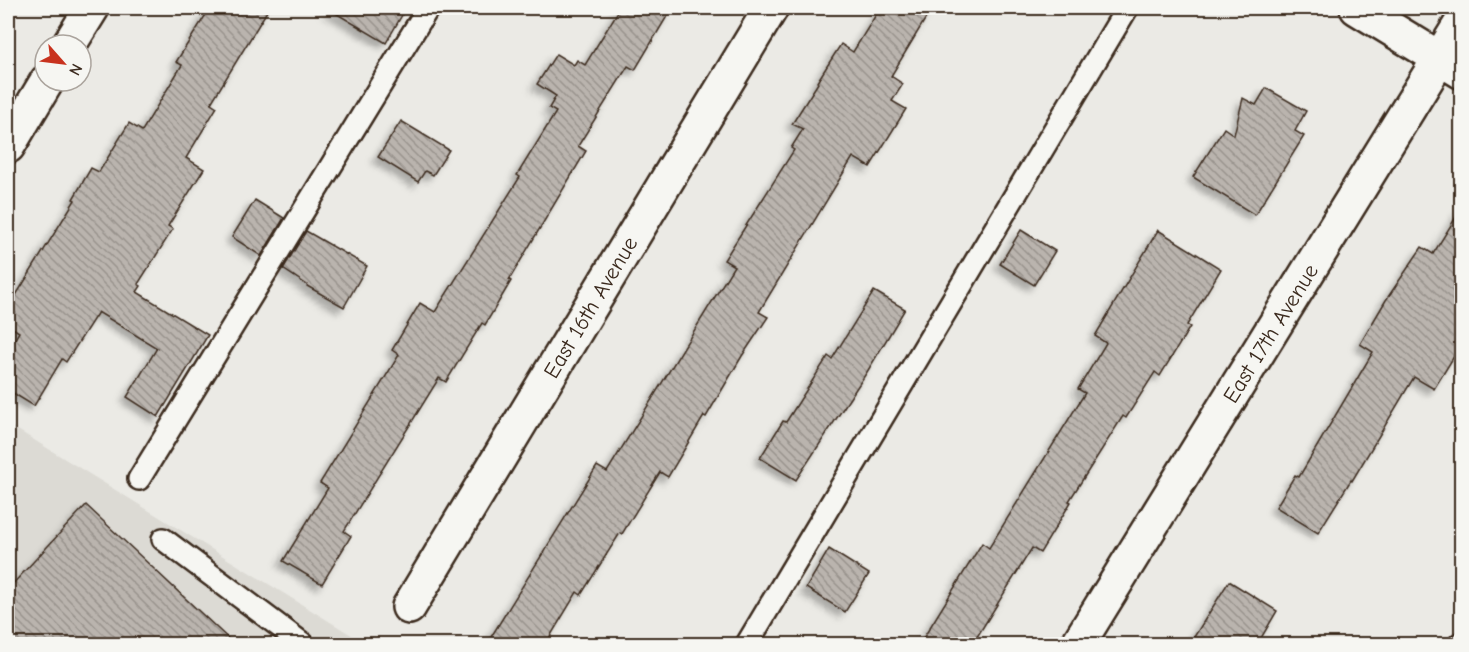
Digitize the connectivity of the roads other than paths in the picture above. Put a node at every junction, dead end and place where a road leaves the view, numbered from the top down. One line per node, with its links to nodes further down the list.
1 (92, 8): 7 (street)
2 (428, 8): 11 (lane)
3 (771, 8): 13 (street, East 16th Avenue)
4 (1126, 8): 15 (lane)
5 (1357, 8): 8 (street)
6 (1461, 22): 8 (street, East 17th Avenue)
7 (76, 33)
8 (1450, 65): 16 (street, East 17th Avenue)
9 (40, 93): 10 (street)
10 (8, 146)
11 (139, 479)
12 (163, 539): 14 (lane)
13 (410, 607)
14 (303, 645)
15 (747, 645)
16 (1078, 645)

